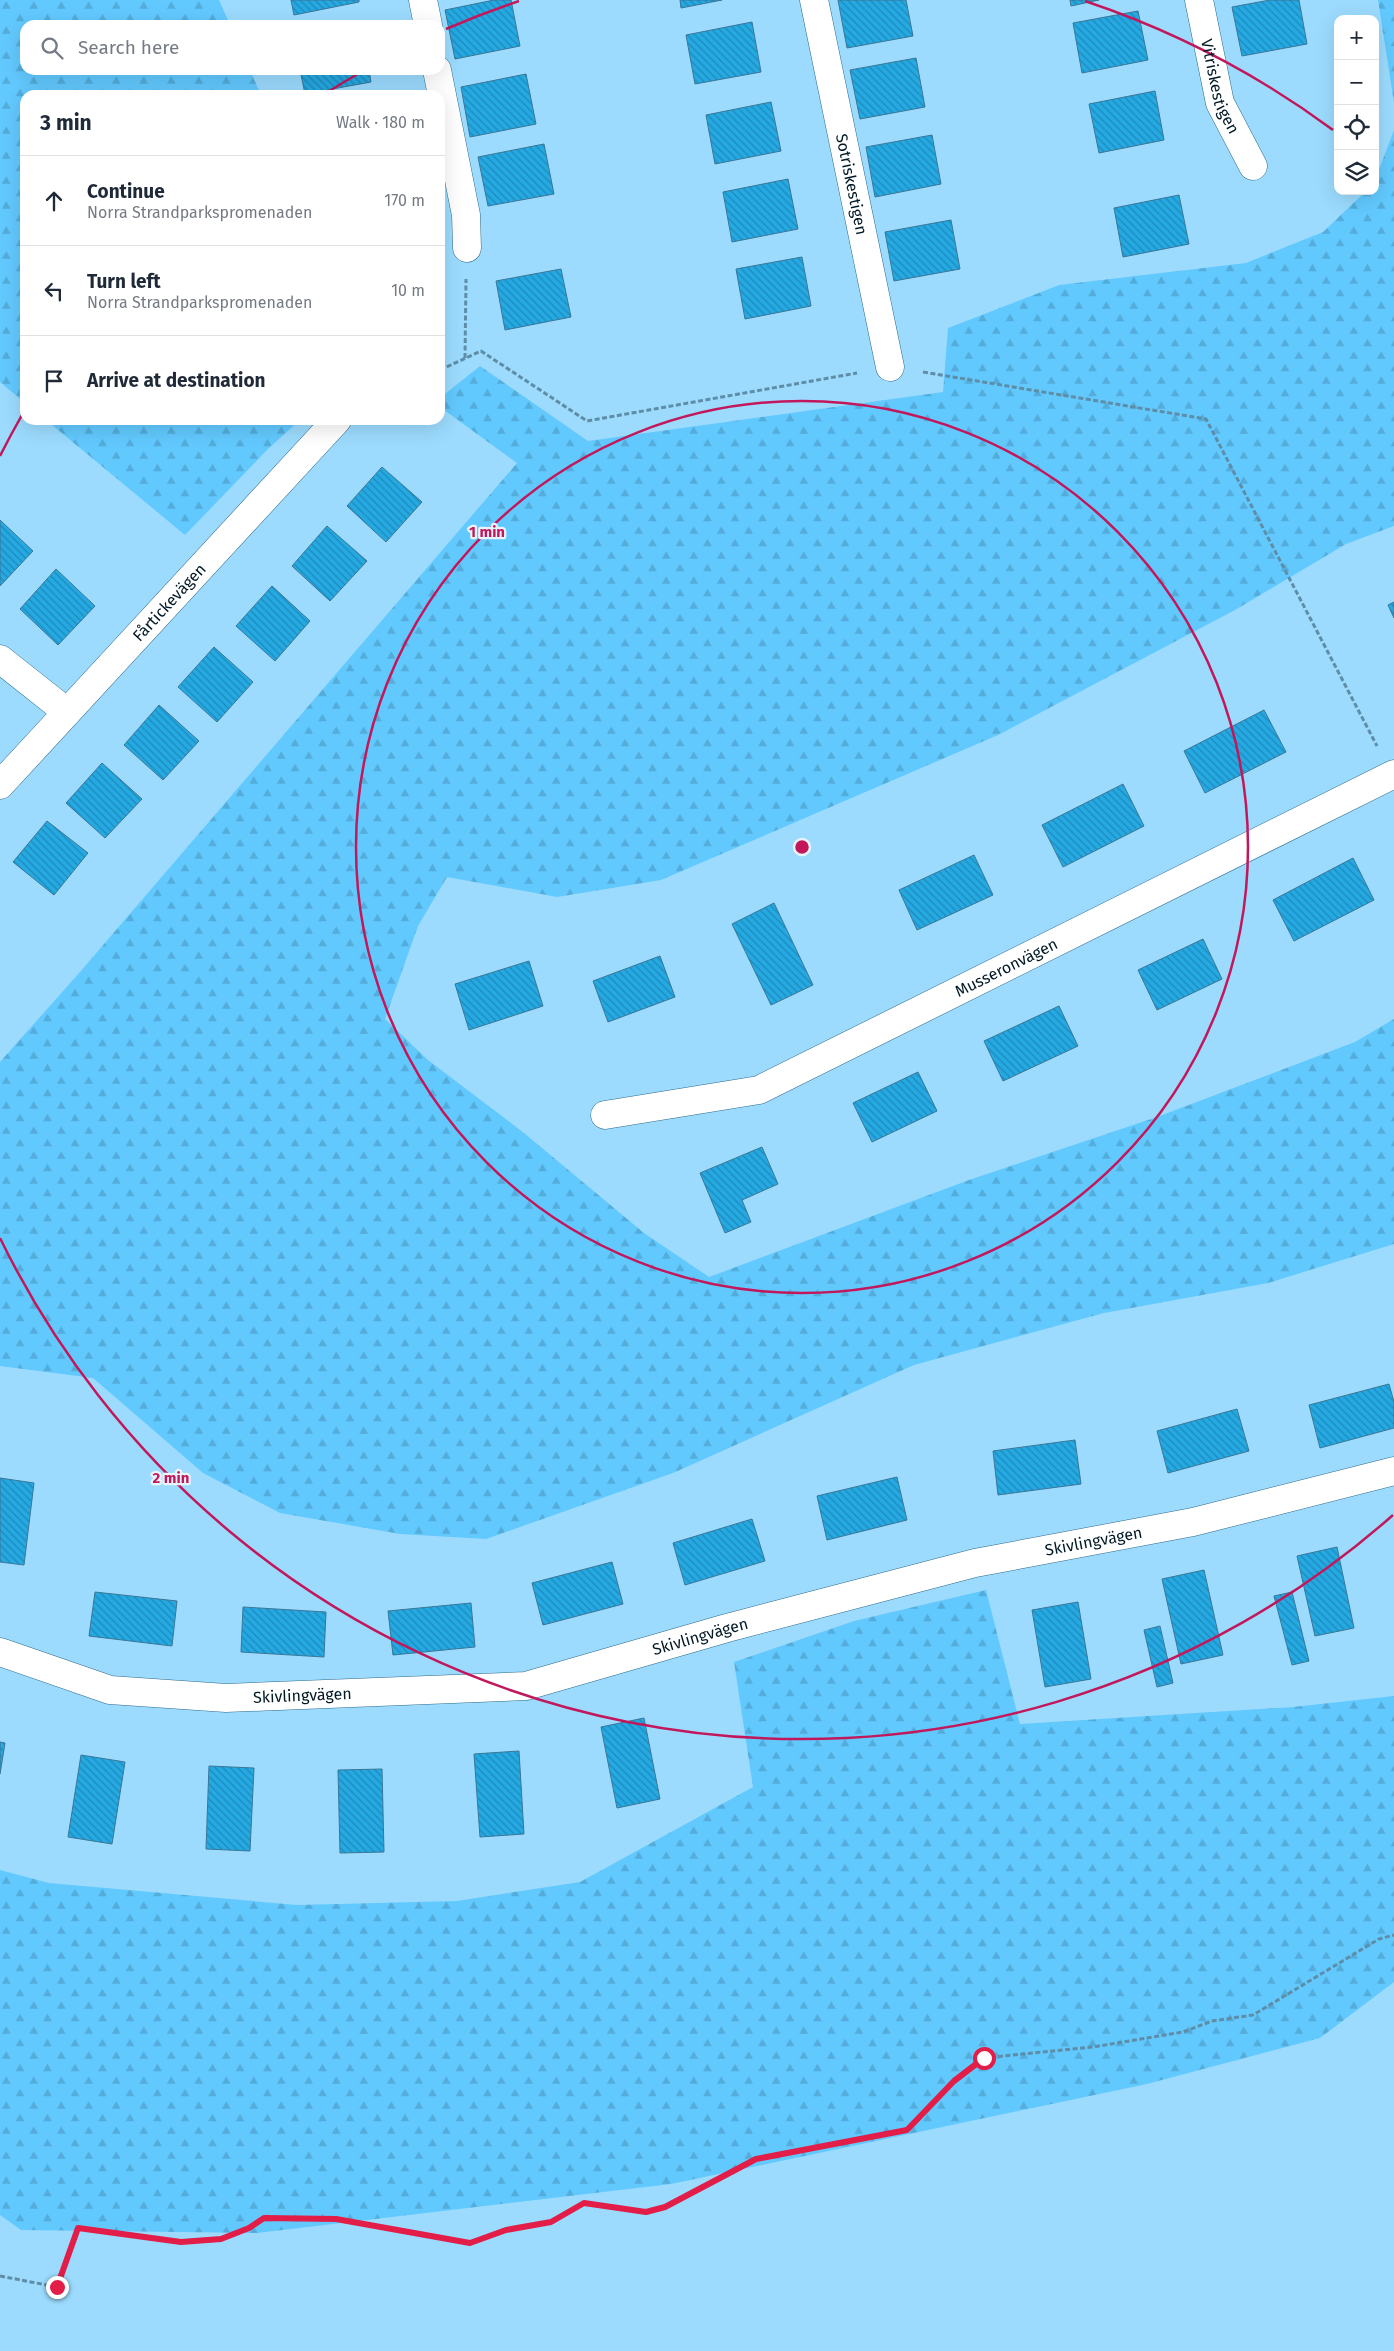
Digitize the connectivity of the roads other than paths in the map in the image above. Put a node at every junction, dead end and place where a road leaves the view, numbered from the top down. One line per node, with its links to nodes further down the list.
1 (423, 0): 4 (street)
2 (814, 0): 10 (street, Sotriskestigen)
3 (1199, 0): 8 (street, Vitriskestigen)
4 (427, 20)
5 (438, 75): 6 (street)
6 (441, 90)
7 (445, 110): 9 (street)
8 (1253, 166)
9 (466, 248)
10 (890, 367)
11 (332, 425): 13 (street, Fårtickevägen)
12 (0, 659): 13 (street)
13 (67, 712): 15 (street, Fårtickevägen)
14 (1393, 774): 16 (street, Musseronvägen)
15 (0, 785)
16 (605, 1115)
17 (1394, 1471): 18 (street, Skivlingvägen)
18 (0, 1652)

